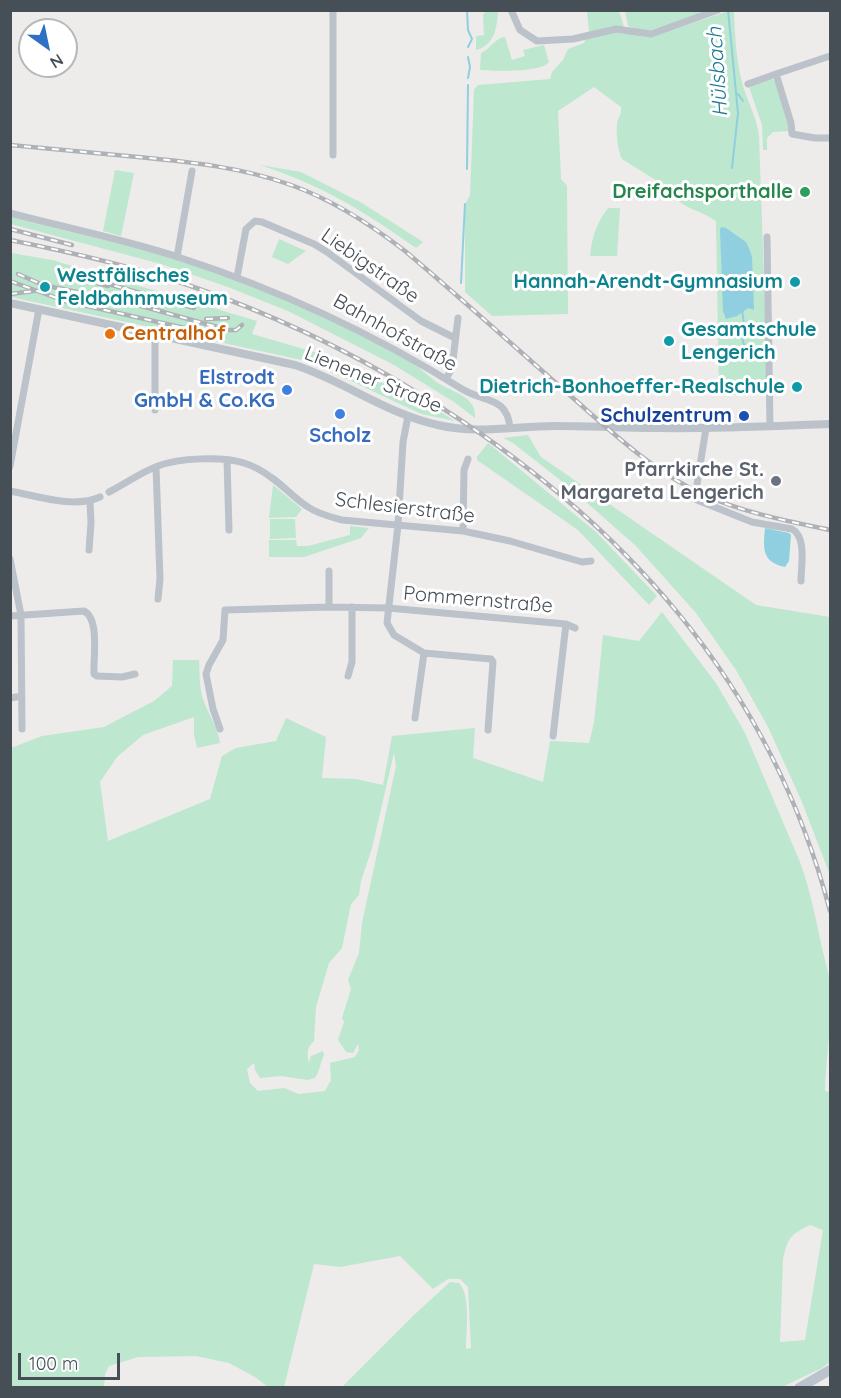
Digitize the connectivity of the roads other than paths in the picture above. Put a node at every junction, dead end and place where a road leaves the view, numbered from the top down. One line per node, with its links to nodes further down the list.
1 (333, 10): 8 (street)
2 (511, 10): 3 (street)
3 (718, 10)
4 (831, 56): 5 (street)
5 (776, 74): 6 (street); 7 (street)
6 (748, 84)
7 (831, 138)
8 (333, 155)
9 (192, 171): 12 (street)
10 (10, 213): 12 (street, Bahnhofstraße)
11 (767, 237): 23 (street)
12 (177, 257): 13 (street, Bahnhofstraße)
13 (237, 277): 18 (street, Liebigstraße); 19 (street, Bahnhofstraße)
14 (10, 303): 15 (street, Lienener Straße)
15 (39, 309): 17 (street, Lienener Straße); 28 (street)
16 (458, 318): 18 (street)
17 (155, 333): 20 (street); 21 (street, Lienener Straße)
18 (455, 338): 19 (street)
19 (446, 379): 24 (street, Bahnhofstraße)
20 (155, 410)
21 (408, 416): 24 (street, Lienener Straße); 34 (street)
22 (831, 424): 23 (street)
23 (771, 426): 25 (street)
24 (510, 428): 25 (street)
25 (706, 428): 41 (street)
26 (468, 459): 36 (street)
27 (227, 460): 29 (street, Schlesierstraße); 34 (street, Schlesierstraße); 35 (street)
28 (10, 466)
29 (156, 467): 31 (street, Schlesierstraße); 42 (street)
30 (10, 490): 33 (street)
31 (109, 492)
32 (100, 497): 33 (street)
33 (90, 502): 37 (street)
34 (398, 525): 36 (street, Schlesierstraße); 45 (street)
35 (229, 530)
36 (463, 531): 39 (street, Schlesierstraße)
37 (89, 550)
38 (10, 559): 46 (street)
39 (591, 561)
40 (329, 571): 43 (street)
41 (801, 580)
42 (158, 599)
43 (329, 607): 44 (street, Pommernstraße); 57 (street, Pommernstraße)
44 (352, 607): 45 (street, Pommernstraße); 52 (street)
45 (388, 608): 48 (street, Pommernstraße); 50 (street)
46 (21, 615): 47 (street); 51 (street); 53 (street)
47 (10, 616)
48 (566, 624): 49 (street, Pommernstraße); 59 (street, Pommernstraße)
49 (575, 628)
50 (424, 653): 55 (street); 58 (street)
51 (135, 674)
52 (348, 676)
53 (22, 696): 54 (street); 56 (street)
54 (10, 698)
55 (415, 718)
56 (22, 729)
57 (220, 729)
58 (488, 730)
59 (552, 736)
60 (831, 1370): 61 (main road)
61 (799, 1388)

